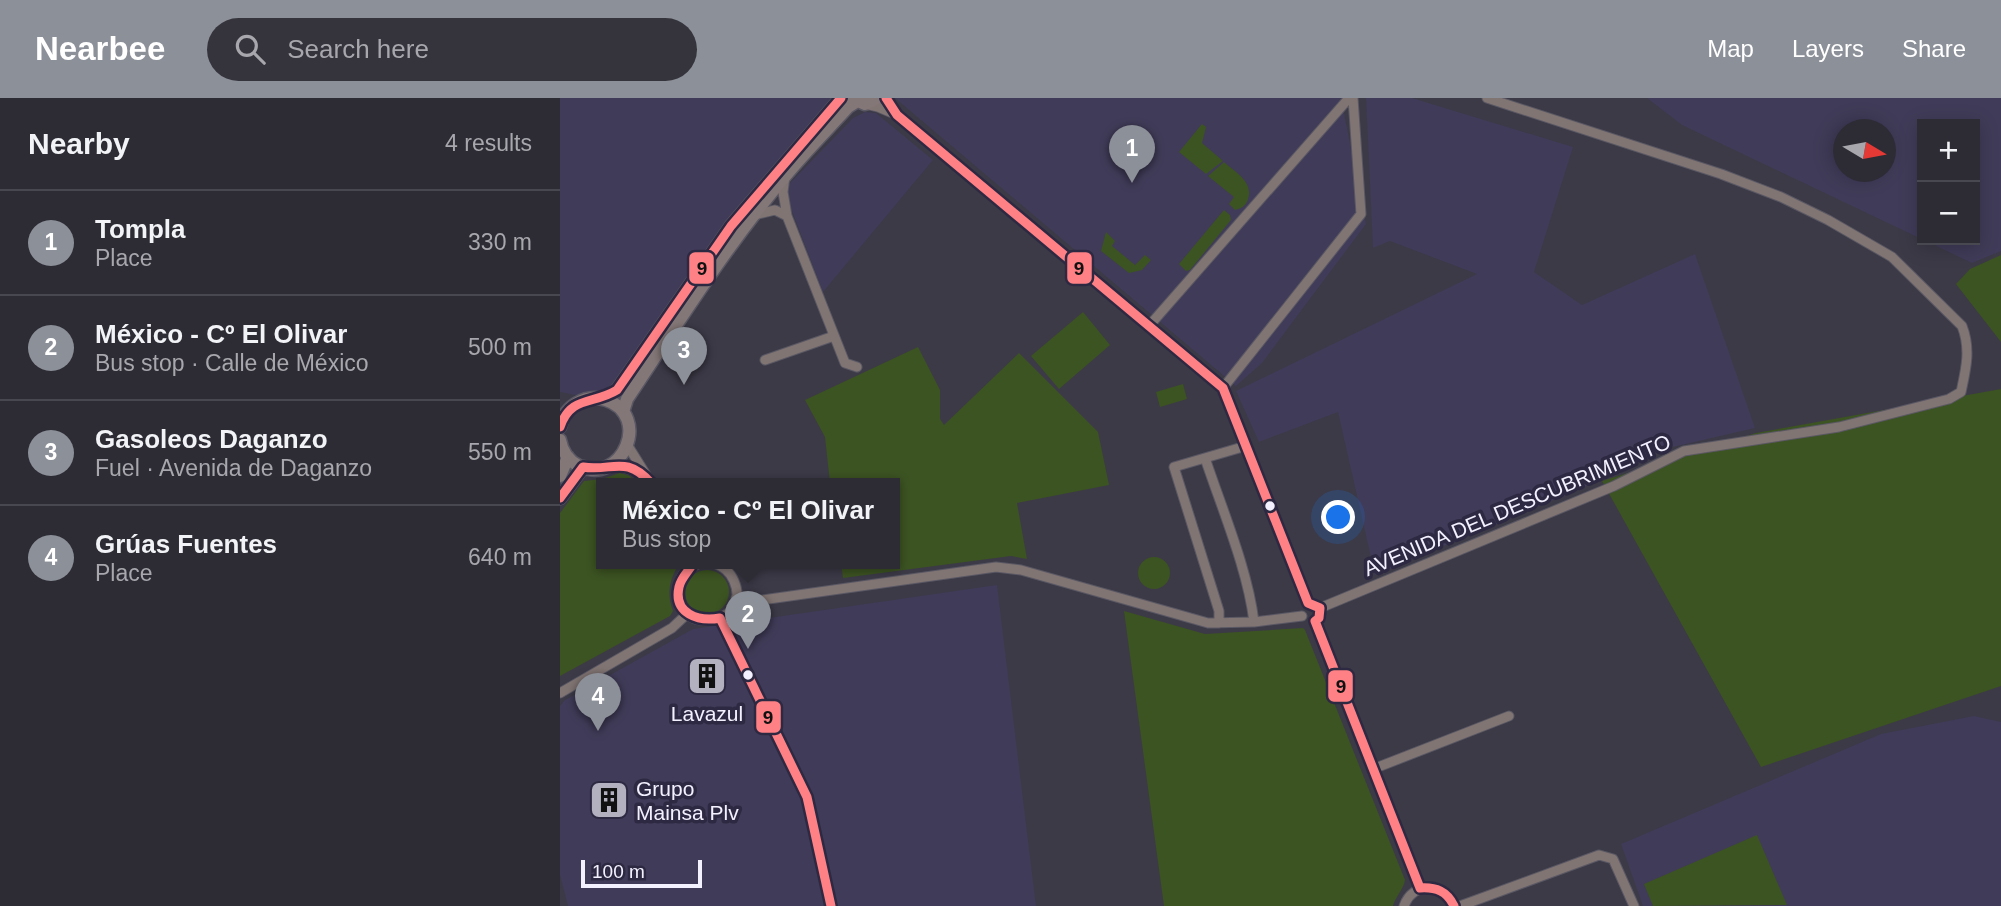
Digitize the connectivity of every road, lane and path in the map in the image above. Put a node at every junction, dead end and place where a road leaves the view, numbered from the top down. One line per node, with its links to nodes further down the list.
1 (841, 98): 15 (main road)
2 (886, 98): 6 (street)
3 (1351, 98): 10 (street); 14 (street)
4 (1487, 98): 33 (street, AVENIDA DEL DESCUBRIMIENTO)
5 (862, 100): 6 (street); 7 (main road)
6 (897, 116): 10 (street)
7 (785, 175): 8 (main road); 9 (street)
8 (754, 215): 9 (street); 16 (main road)
9 (787, 216): 11 (street)
10 (1149, 326): 14 (street)
11 (834, 335): 12 (street); 13 (street)
12 (765, 360)
13 (857, 367)
14 (1223, 388): 20 (street)
15 (604, 399): 16 (main road); 17 (main road)
16 (623, 412): 19 (main road)
17 (560, 427)
18 (560, 440): 21 (main road)
19 (628, 446): 23 (main road); 27 (street)
20 (1246, 446): 22 (street); 32 (street)
21 (568, 457): 24 (main road); 25 (main road)
22 (1205, 458): 38 (street); 39 (street)
23 (612, 464): 24 (main road); 26 (street)
24 (583, 467): 28 (main road)
25 (560, 476)
26 (646, 478)
27 (647, 478)
28 (560, 498)
29 (689, 569): 34 (street)
30 (725, 569): 31 (street)
31 (736, 598): 36 (street); 39 (street)
32 (1308, 603): 33 (street); 35 (street)
33 (1320, 608): 37 (street)
34 (687, 614): 36 (street); 40 (street)
35 (1302, 616): 37 (street); 38 (street)
36 (720, 618): 44 (street)
37 (1315, 621): 42 (street)
38 (1254, 622): 39 (street)
39 (1219, 623)
40 (560, 693)
41 (1509, 716): 42 (street)
42 (1373, 769): 43 (street)
43 (1420, 888): 45 (street); 46 (street)
44 (831, 906)
45 (1404, 906)
46 (1454, 906)
47 (1460, 906): 48 (street)
48 (1634, 906)

